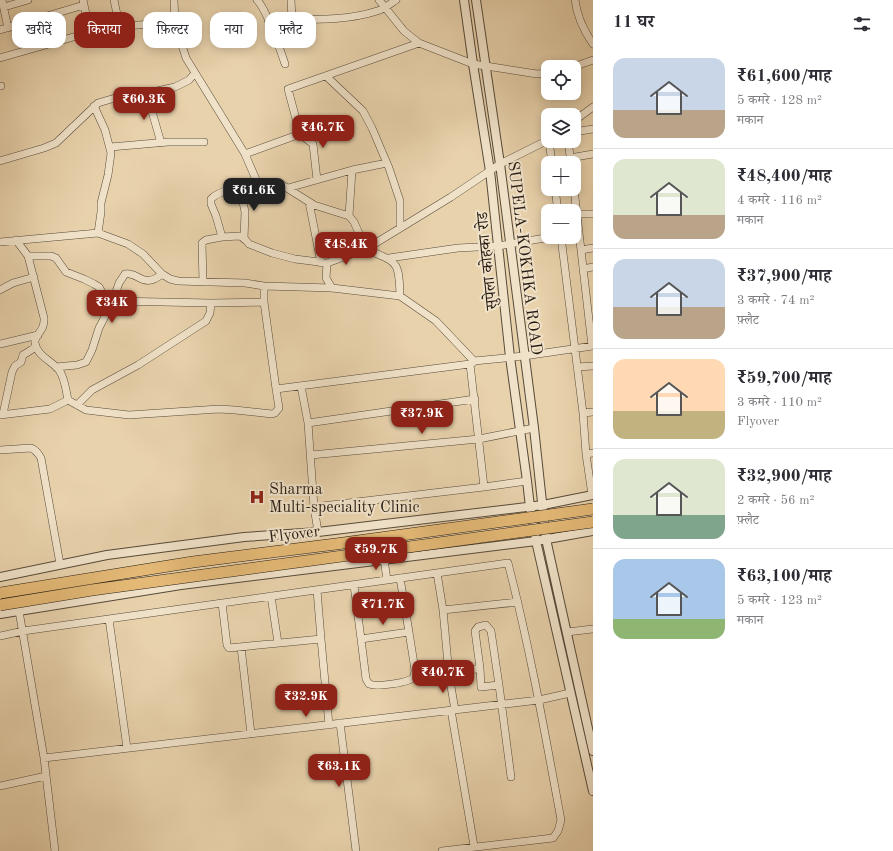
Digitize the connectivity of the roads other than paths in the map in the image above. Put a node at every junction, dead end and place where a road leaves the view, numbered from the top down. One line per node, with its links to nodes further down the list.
1 (28, 0): 11 (street)
2 (114, 0): 15 (street)
3 (174, 0): 16 (street)
4 (257, 0): 18 (street)
5 (291, 0): 17 (street)
6 (379, 0): 13 (street)
7 (396, 0): 13 (street)
8 (464, 0): 31 (street, सुपेला कोहका रोड)
9 (476, 0): 33 (street, SUPELA-KOKHKA ROAD)
10 (575, 0): 24 (street)
11 (3, 3): 21 (street)
12 (83, 3): 14 (street)
13 (384, 7): 19 (street); 23 (street)
14 (59, 12)
15 (117, 12)
16 (174, 12)
17 (292, 12)
18 (265, 14)
19 (316, 19)
20 (12, 27): 21 (street)
21 (8, 28): 22 (street)
22 (0, 30)
23 (419, 44): 31 (street); 36 (street)
24 (593, 44)
25 (35, 48): 28 (street)
26 (183, 48): 34 (street)
27 (279, 48): 30 (street)
28 (0, 58)
29 (593, 60): 32 (street)
30 (285, 64)
31 (473, 64): 33 (street); 56 (street, सुपेला कोहका रोड)
32 (581, 64)
33 (486, 66): 35 (street); 54 (street, SUPELA-KOKHKA ROAD)
34 (195, 73): 37 (street); 49 (street)
35 (541, 74)
36 (326, 76): 44 (street); 53 (street)
37 (147, 94): 38 (street); 46 (street)
38 (94, 106): 48 (street); 52 (street)
39 (593, 107): 41 (street)
40 (593, 112): 41 (street)
41 (583, 114)
42 (593, 129): 43 (street)
43 (581, 131)
44 (300, 134): 49 (street); 57 (street)
45 (204, 142): 46 (street)
46 (160, 143): 48 (street)
47 (541, 145): 54 (street)
48 (110, 147): 66 (street)
49 (245, 154): 58 (street)
50 (593, 154): 51 (street)
51 (581, 157)
52 (0, 161)
53 (387, 162): 55 (street); 65 (street)
54 (500, 164): 56 (street); 72 (street, SUPELA-KOKHKA ROAD)
55 (352, 170): 57 (street); 64 (street)
56 (490, 171): 65 (street); 75 (street, सुपेला कोहका रोड)
57 (317, 180): 60 (street)
58 (258, 184): 59 (street); 60 (street)
59 (240, 187): 67 (street); 70 (street)
60 (288, 188): 61 (street)
61 (309, 202): 64 (street); 81 (street)
62 (581, 214): 63 (street)
63 (593, 214)
64 (349, 216): 77 (street)
65 (400, 228): 77 (street)
66 (98, 232): 69 (street); 84 (street)
67 (222, 237): 70 (street); 86 (street)
68 (541, 238): 72 (street)
69 (16, 240): 71 (street); 79 (street)
70 (244, 240): 81 (street)
71 (0, 242)
72 (510, 243): 75 (street); 101 (street, SUPELA-KOKHKA ROAD)
73 (562, 244): 100 (street)
74 (579, 244): 78 (street)
75 (498, 246): 80 (street); 102 (street, सुपेला कोहका रोड)
76 (593, 248): 78 (street)
77 (366, 249): 80 (street); 81 (street)
78 (581, 250): 83 (street)
79 (28, 256): 85 (street); 92 (street)
80 (389, 258): 91 (street)
81 (324, 263): 88 (street)
82 (593, 267): 83 (street)
83 (583, 269): 90 (street)
84 (162, 274): 86 (street); 92 (street)
85 (34, 277): 89 (street); 96 (street)
86 (203, 282): 87 (street)
87 (264, 286): 88 (street); 93 (street)
88 (332, 288): 91 (street)
89 (0, 290)
90 (589, 294): 95 (street)
91 (400, 296): 103 (street)
92 (113, 301): 94 (street); 105 (street)
93 (264, 302): 94 (street); 108 (street)
94 (211, 304): 111 (street)
95 (591, 316): 98 (street)
96 (38, 335): 97 (street); 99 (street)
97 (0, 344)
98 (592, 346): 100 (street)
99 (36, 347): 105 (street); 114 (street)
100 (575, 348): 101 (street); 106 (street)
101 (524, 356): 102 (street); 116 (street, SUPELA-KOKHKA ROAD)
102 (510, 357): 103 (street); 117 (street, सुपेला कोहका रोड)
103 (472, 363): 107 (street); 110 (street)
104 (593, 366): 106 (street)
105 (56, 367): 109 (street)
106 (577, 367): 113 (street)
107 (301, 386): 108 (street); 115 (street)
108 (276, 389): 111 (street)
109 (68, 400): 111 (street); 114 (street)
110 (475, 400): 115 (street); 118 (street)
111 (77, 405)
112 (593, 412): 113 (street)
113 (583, 413): 120 (street)
114 (2, 415)
115 (308, 423): 121 (street)
116 (534, 428): 117 (street); 125 (street, SUPELA-KOKHKA ROAD)
117 (520, 430): 118 (street); 122 (street, सुपेला कोहका रोड)
118 (479, 439): 121 (street); 123 (street)
119 (0, 450): 135 (street)
120 (590, 454): 124 (street)
121 (311, 455): 126 (street)
122 (527, 481): 123 (street); 127 (street, सुपेला कोहका रोड)
123 (484, 487): 126 (street)
124 (592, 495): 125 (street)
125 (542, 506): 127 (street); 132 (street, SUPELA-KOKHKA ROAD)
126 (314, 507): 131 (street)
127 (530, 507): 131 (street); 133 (street, सुपेला कोहका रोड)
128 (593, 509): 142 (highway, Flyover, bridge)
129 (593, 522): 146 (highway, Flyover, bridge)
130 (593, 530): 132 (street)
131 (318, 532): 135 (street)
132 (546, 539): 133 (street); 154 (street, SUPELA-KOKHKA ROAD)
133 (536, 541): 134 (street); 163 (street, सुपेला कोहका रोड)
134 (384, 559): 139 (street); 148 (street)
135 (60, 564): 137 (street)
136 (437, 573): 138 (street); 144 (street); 147 (street)
137 (0, 577)
138 (400, 578): 139 (street); 153 (street)
139 (387, 580): 140 (street)
140 (354, 584): 141 (street); 157 (street)
141 (317, 590): 143 (street); 156 (street)
142 (0, 593)
143 (271, 596): 145 (street); 158 (street)
144 (518, 602): 147 (street); 164 (street)
145 (222, 603): 150 (street); 159 (street)
146 (0, 605)
147 (443, 610): 161 (street)
148 (19, 611): 149 (street); 152 (street)
149 (0, 614)
150 (109, 619): 152 (street); 172 (street)
151 (593, 629): 154 (street)
152 (23, 631): 155 (street); 174 (street)
153 (409, 632): 157 (street); 157 (street)
154 (567, 632): 170 (street, SUPELA-KOKHKA ROAD)
155 (0, 636)
156 (321, 639): 158 (street); 168 (street)
157 (361, 639)
158 (278, 643): 159 (street)
159 (240, 647): 169 (street)
160 (480, 668): 161 (street); 162 (street); 162 (street)
161 (449, 675): 166 (street)
162 (499, 685): 165 (street)
163 (570, 693): 164 (street); 171 (street, सुपेला कोहका रोड)
164 (539, 700): 165 (street); 179 (street)
165 (501, 704): 166 (street); 176 (street)
166 (453, 710): 167 (street); 179 (street)
167 (340, 723): 168 (street); 181 (street)
168 (329, 725): 169 (street)
169 (251, 734): 172 (street)
170 (591, 734): 171 (street); 173 (street, SUPELA-KOKHKA ROAD)
171 (580, 735): 178 (street, सुपेला कोहका रोड)
172 (127, 748): 174 (street)
173 (593, 750)
174 (44, 758): 175 (street)
175 (46, 776): 177 (street); 180 (street)
176 (511, 777)
177 (0, 786)
178 (593, 791)
179 (474, 846): 182 (street)
180 (55, 851)
181 (356, 851)
182 (442, 851)

